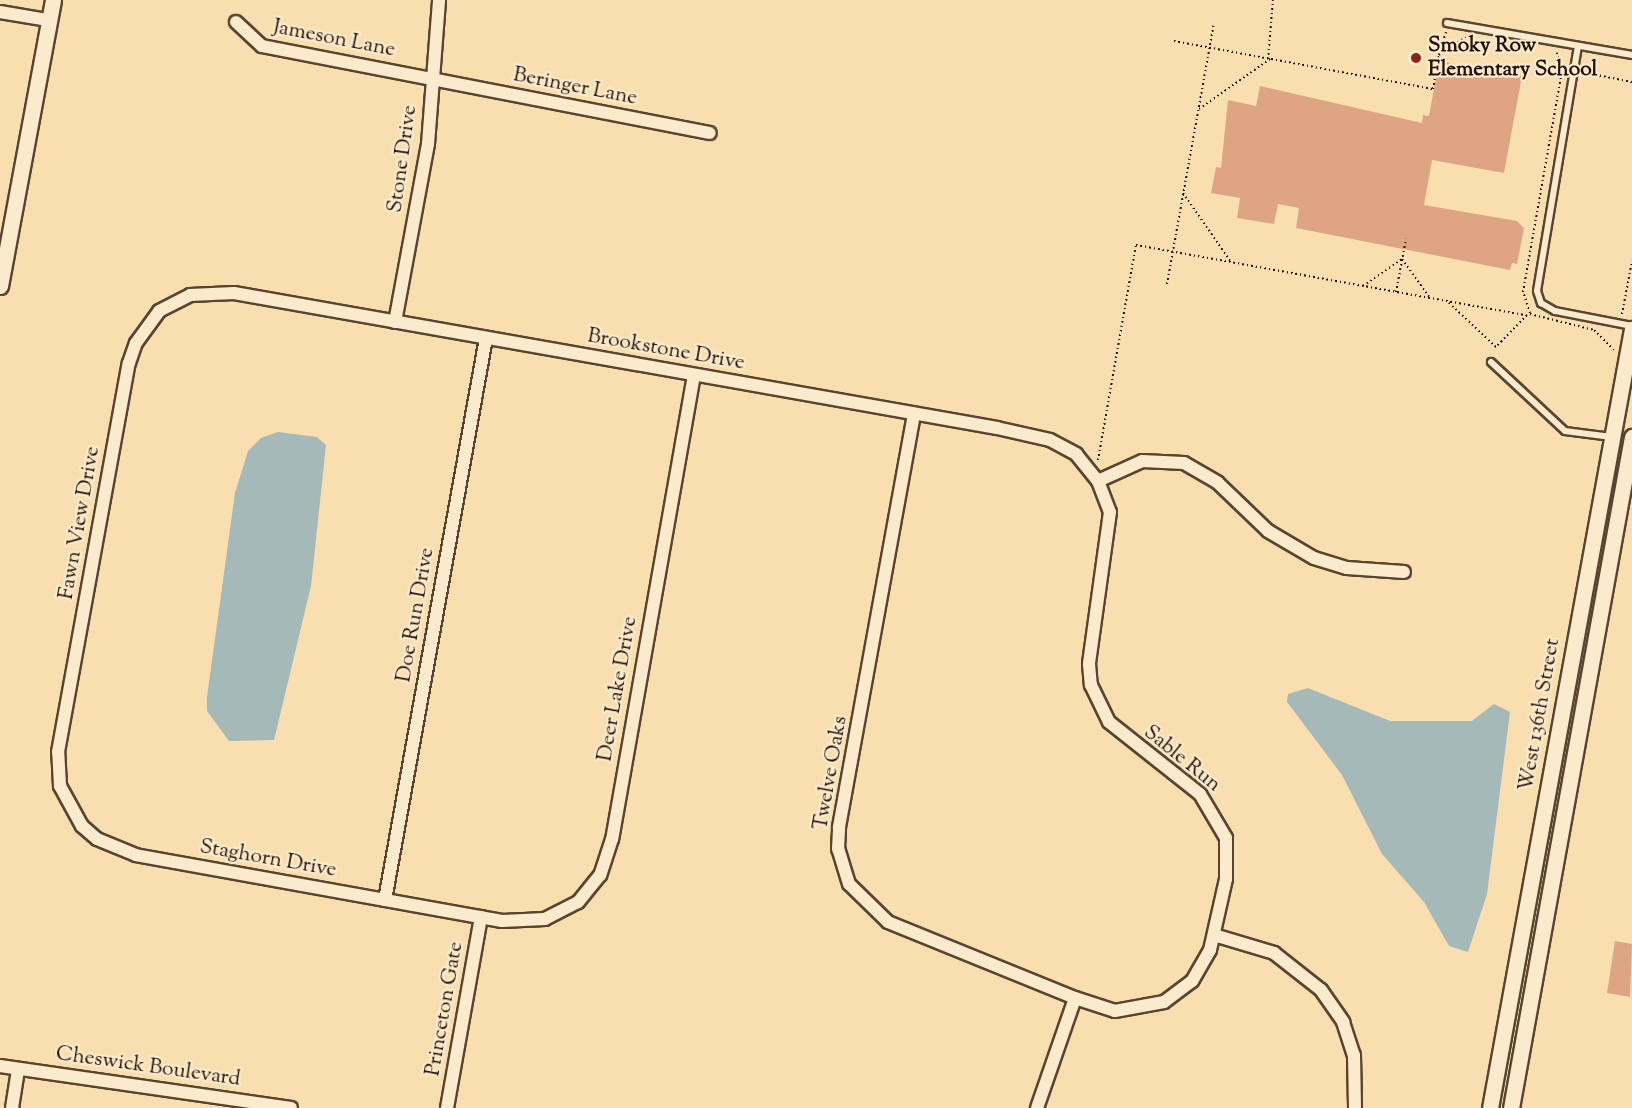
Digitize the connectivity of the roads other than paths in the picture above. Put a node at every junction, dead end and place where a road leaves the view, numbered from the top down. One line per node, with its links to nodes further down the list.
1 (53, 0): 4 (street)
2 (439, 0): 9 (street, Stone Drive)
3 (0, 12): 4 (street)
4 (48, 20): 11 (street)
5 (236, 22): 9 (street, Jameson Lane)
6 (1447, 23): 7 (lane)
7 (1578, 46): 8 (lane); 14 (lane)
8 (1632, 55)
9 (433, 79): 10 (street, Beringer Lane); 13 (street, Stone Drive)
10 (710, 133)
11 (0, 286)
12 (210, 292): 13 (street, Brookstone Drive); 23 (street, Fawn View Drive)
13 (395, 322): 15 (street, Brookstone Drive)
14 (1632, 328): 19 (street, West 136th Street)
15 (486, 338): 17 (street, Brookstone Drive); 24 (street, Doe Run Drive)
16 (1491, 362): 19 (lane)
17 (694, 375): 18 (street, Brookstone Drive); 25 (street, Deer Lake Drive)
18 (914, 414): 21 (street, Brookstone Drive); 27 (street, Twelve Oaks)
19 (1612, 437): 20 (street); 36 (street, West 136th Street)
20 (1632, 439): 37 (street, West 136th Street)
21 (1102, 478): 22 (street); 26 (street, Sable Run)
22 (1404, 572)
23 (67, 802): 24 (street, Staghorn Drive)
24 (385, 900): 25 (street, Staghorn Drive)
25 (482, 917): 33 (street, Princeton Gate)
26 (1214, 935): 27 (street, Sable Run); 35 (street)
27 (1075, 998): 34 (street)
28 (0, 1066): 29 (street, Cheswick Boulevard)
29 (18, 1069): 30 (street, Cheswick Boulevard); 31 (street)
30 (230, 1103): 32 (street, Cheswick Boulevard)
31 (12, 1108)
32 (291, 1108)
33 (447, 1108)
34 (1036, 1108)
35 (1355, 1108)
36 (1490, 1108)
37 (1510, 1108)

